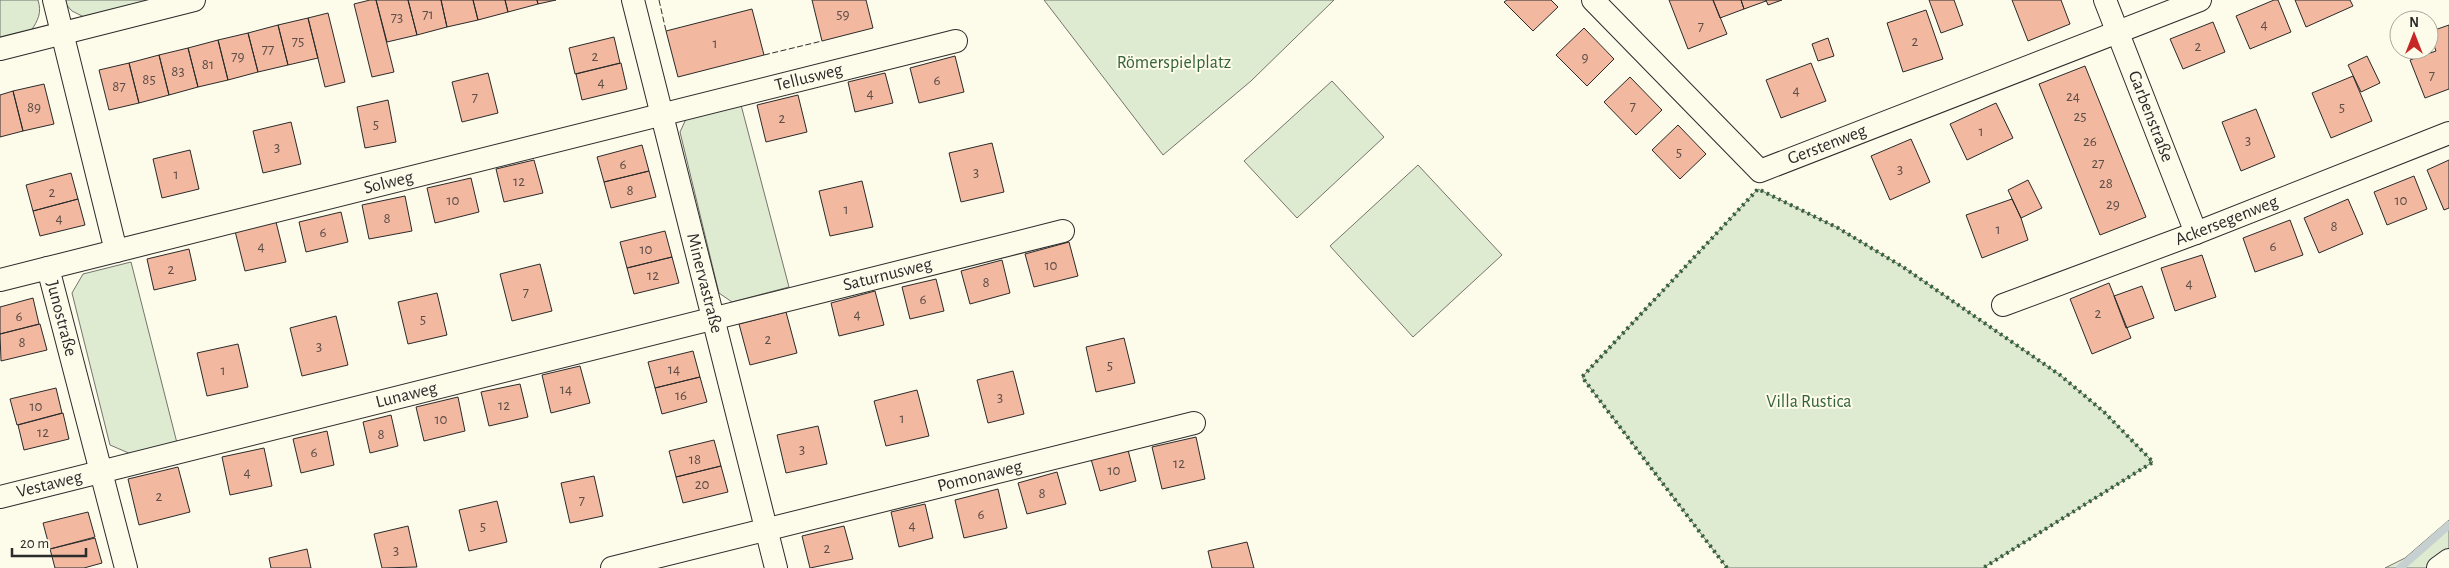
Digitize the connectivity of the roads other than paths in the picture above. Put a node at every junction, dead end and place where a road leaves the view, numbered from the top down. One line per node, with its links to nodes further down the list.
1 (54, 0): 8 (street)
2 (194, 0): 8 (street)
3 (634, 0): 11 (street, Minervastraße)
4 (2105, 0): 7 (street, Garbenstraße)
5 (2200, 0): 7 (street)
6 (1604, 2): 7 (street, Gerstenweg)
7 (2118, 31): 14 (street, Garbenstraße)
8 (62, 33): 10 (street); 15 (street)
9 (956, 42): 11 (street, Tellusweg)
10 (0, 48)
11 (662, 114): 15 (street, Solweg); 19 (street, Minervastraße)
12 (2449, 133): 14 (street, Ackersegenweg)
13 (1063, 231): 19 (street, Saturnusweg)
14 (2196, 233): 18 (street, Ackersegenweg)
15 (116, 251): 16 (street, Junostraße)
16 (48, 268): 17 (street); 21 (street, Junostraße)
17 (0, 280)
18 (2003, 304)
19 (713, 318): 21 (street, Lunaweg); 23 (street, Minervastraße)
20 (1194, 423): 23 (street, Pomonaweg)
21 (100, 472): 22 (street, Vestaweg); 25 (street, Junostraße)
22 (0, 497)
23 (766, 530): 26 (street, Pomonaweg); 27 (street, Minervastraße)
24 (2449, 560): 28 (street)
25 (126, 568)
26 (612, 568)
27 (776, 568)
28 (2438, 568)

